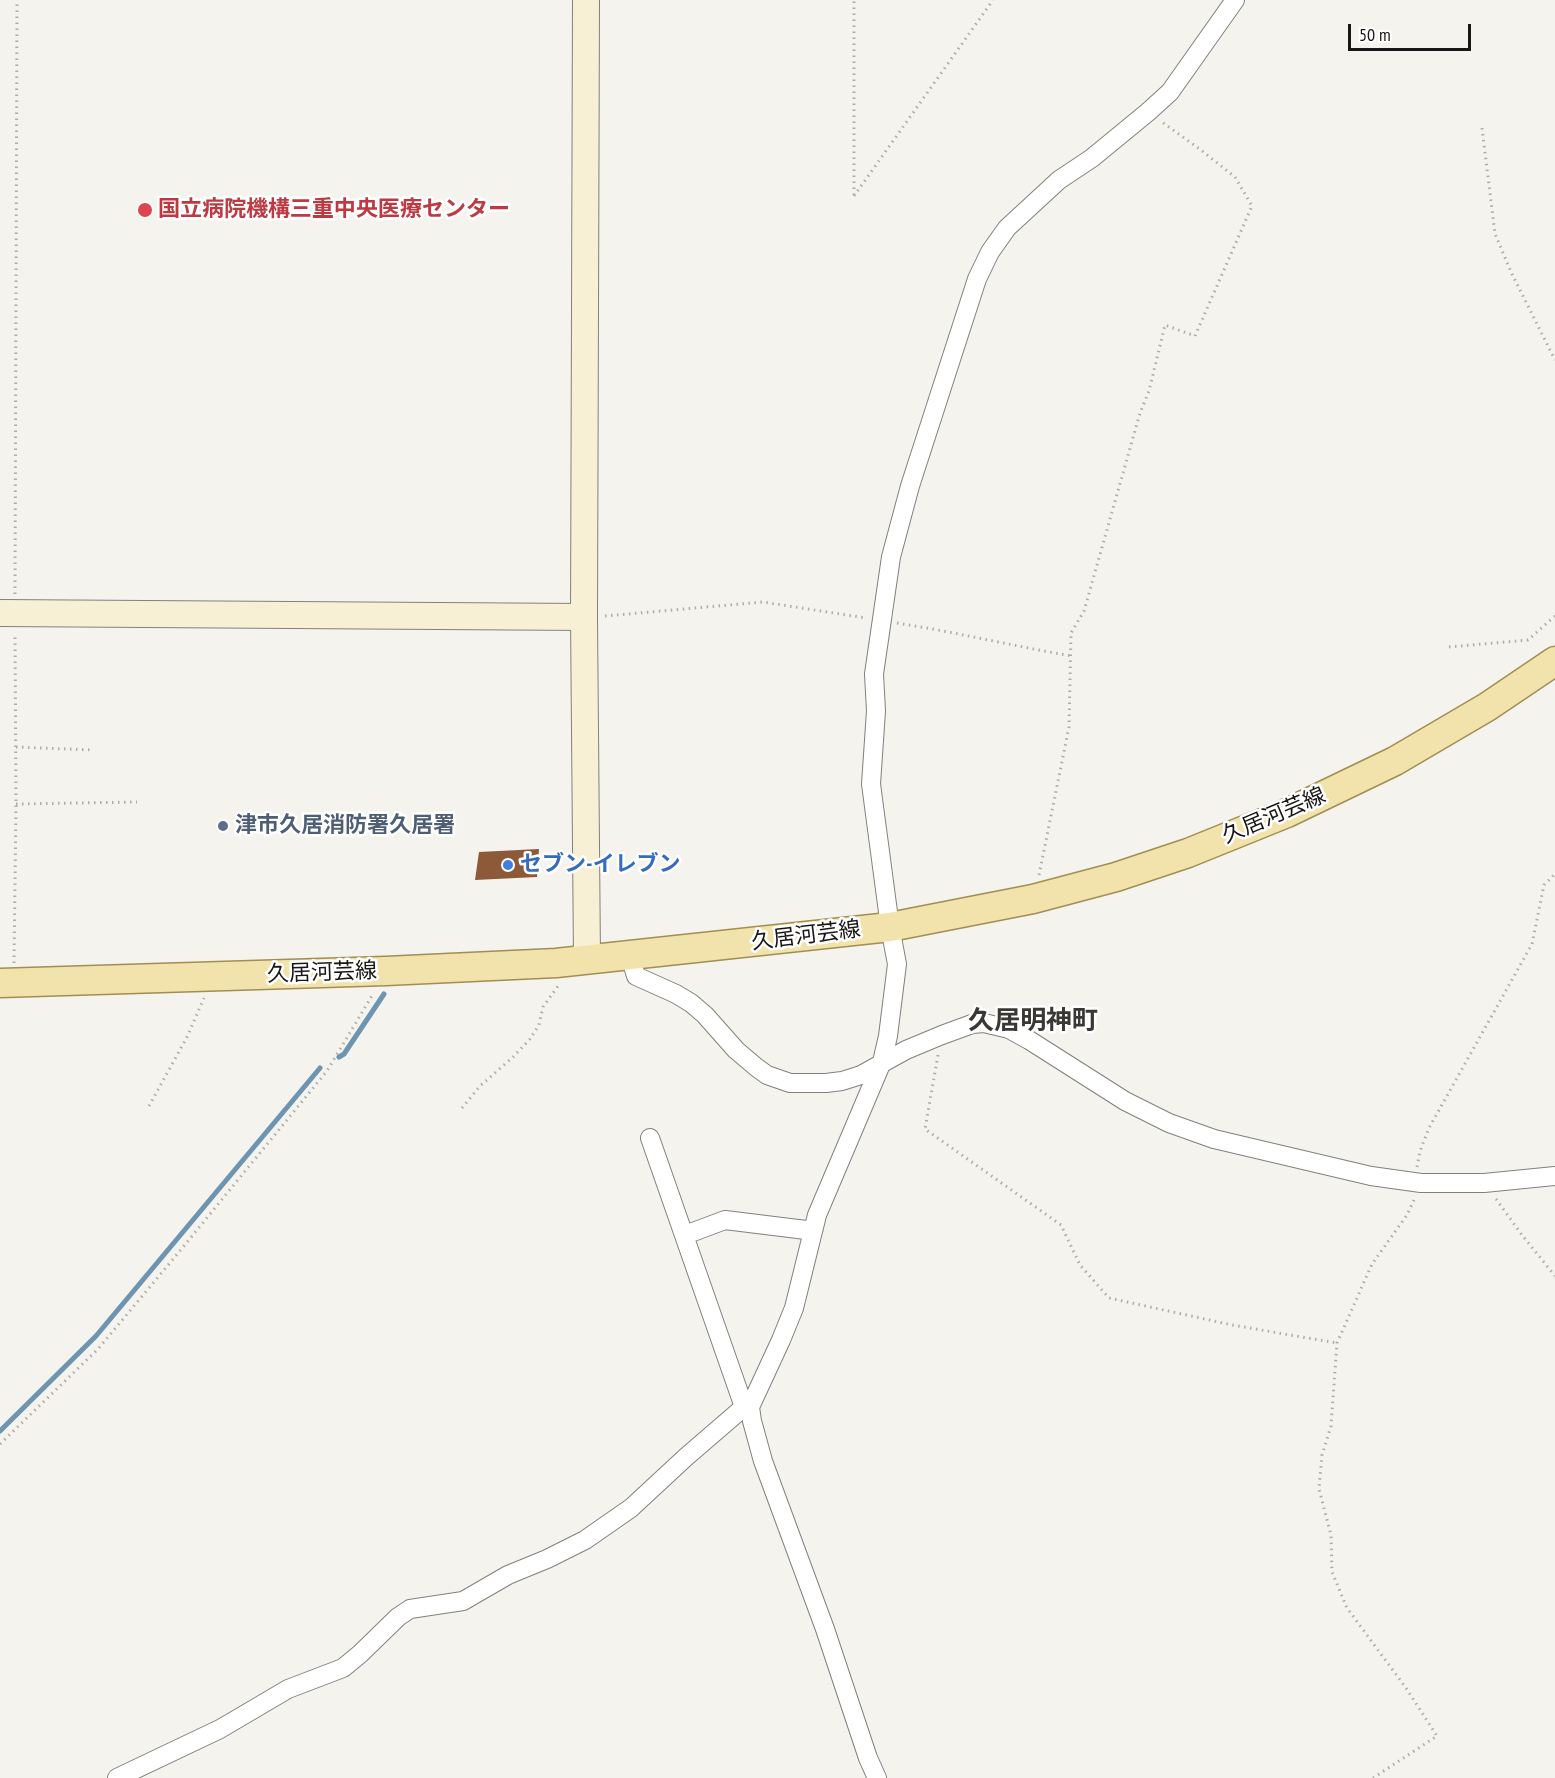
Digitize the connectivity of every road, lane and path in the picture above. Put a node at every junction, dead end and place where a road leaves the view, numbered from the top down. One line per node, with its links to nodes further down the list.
1 (17, 0): 9 (path)
2 (586, 0): 11 (street)
3 (854, 0): 4 (path)
4 (993, 0)
5 (1235, 0): 6 (street)
6 (1148, 112): 12 (street); 14 (path)
7 (1482, 128): 8 (path)
8 (1555, 360)
9 (7, 613): 11 (street); 16 (path)
10 (1555, 616): 13 (path)
11 (584, 618): 12 (path); 24 (street)
12 (883, 621): 14 (path); 22 (street)
13 (1449, 647)
14 (1072, 656): 21 (path)
15 (1555, 661): 21 (main road, 久居河芸線)
16 (16, 747): 17 (path); 19 (path)
17 (93, 750)
18 (137, 802): 19 (path)
19 (16, 804): 27 (path)
20 (1555, 874): 34 (path)
21 (1033, 899): 22 (main road, 久居河芸線)
22 (890, 927): 23 (main road, 久居河芸線); 29 (street)
23 (630, 956): 24 (main road, 久居河芸線); 29 (street)
24 (577, 961): 25 (main road, 久居河芸線); 31 (path)
25 (386, 971): 26 (main road, 久居河芸線); 41 (path)
26 (213, 977): 27 (main road, 久居河芸線); 30 (path)
27 (7, 983)
28 (942, 1035): 29 (street); 34 (street); 39 (path)
29 (882, 1062): 36 (street)
30 (149, 1106)
31 (462, 1108)
32 (650, 1138): 37 (street)
33 (1555, 1176): 35 (street)
34 (1418, 1183): 35 (street); 39 (path)
35 (1484, 1183): 38 (path)
36 (814, 1228): 37 (street); 40 (street)
37 (685, 1235): 40 (street)
38 (1555, 1276)
39 (1337, 1343): 44 (path)
40 (747, 1407): 42 (street); 43 (street)
41 (0, 1444)
42 (117, 1778)
43 (877, 1778)
44 (1373, 1778)

